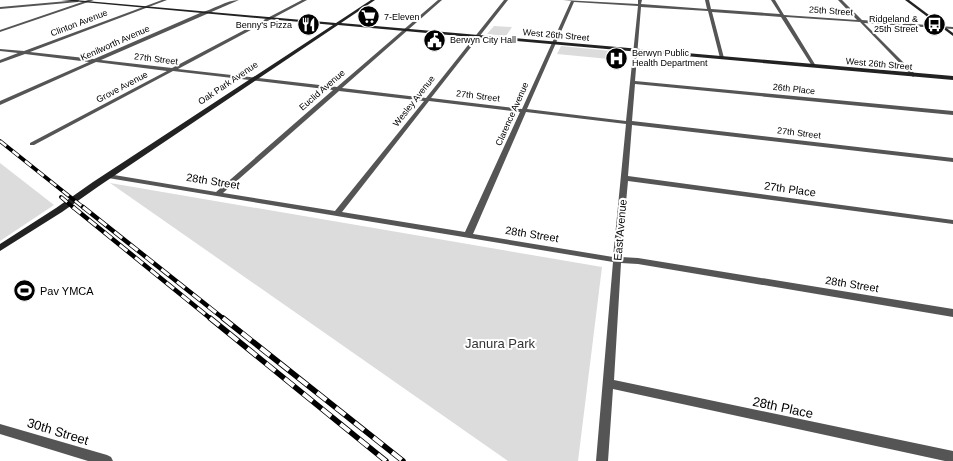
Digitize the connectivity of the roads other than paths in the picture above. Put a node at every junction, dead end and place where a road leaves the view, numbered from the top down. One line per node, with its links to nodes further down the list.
1 (63, 0): 16 (main road, West 26th Street)
2 (92, 0): 17 (street)
3 (165, 0): 19 (street, Clinton Avenue)
4 (237, 0): 22 (street, Kenilworth Avenue)
5 (305, 0): 24 (street, Grove Avenue)
6 (373, 0): 26 (main road, Oak Park Avenue)
7 (440, 0): 31 (street, Euclid Avenue)
8 (506, 0): 34 (street, Wesley Avenue)
9 (565, 0): 10 (street, 25th Street)
10 (572, 0): 18 (street, 25th Street); 35 (street, Clarence Avenue)
11 (640, 0): 18 (street, East Avenue)
12 (706, 0): 21 (street)
13 (773, 0): 23 (street)
14 (840, 0): 25 (street)
15 (907, 0): 29 (main road)
16 (78, 1): 17 (main road, West 26th Street); 20 (street)
17 (86, 2): 19 (main road, West 26th Street); 27 (street)
18 (640, 5): 21 (street, 25th Street); 37 (street, East Avenue)
19 (145, 7): 22 (main road, West 26th Street); 38 (street, Clinton Avenue)
20 (0, 8)
21 (709, 10): 23 (street, 25th Street); 39 (street)
22 (206, 12): 24 (main road, West 26th Street); 40 (street, Kenilworth Avenue)
23 (783, 16): 25 (street, 25th Street); 42 (street)
24 (270, 18): 26 (main road, West 26th Street); 43 (street, Grove Avenue)
25 (861, 21): 29 (street, 25th Street); 44 (street)
26 (337, 24): 31 (main road, West 26th Street); 46 (main road, Oak Park Avenue)
27 (17, 25): 28 (street); 32 (street)
28 (0, 26)
29 (943, 27): 30 (street, 25th Street); 33 (main road)
30 (953, 28)
31 (405, 30): 34 (main road, West 26th Street); 48 (street, Euclid Avenue)
32 (0, 31)
33 (953, 34)
34 (477, 36): 35 (main road, West 26th Street); 49 (street, Wesley Avenue)
35 (554, 43): 37 (main road, West 26th Street); 51 (street, Clarence Avenue)
36 (0, 50): 38 (street, 27th Street)
37 (636, 50): 39 (main road, West 26th Street); 47 (street, East Avenue)
38 (24, 53): 40 (street, 27th Street); 41 (street, Clinton Avenue)
39 (722, 58): 42 (main road, West 26th Street)
40 (95, 61): 43 (street, 27th Street); 50 (street, Kenilworth Avenue)
41 (0, 62)
42 (814, 66): 44 (main road, West 26th Street)
43 (171, 70): 46 (street, 27th Street); 54 (street, Grove Avenue)
44 (914, 75): 45 (main road, West 26th Street)
45 (953, 78)
46 (253, 79): 48 (street, 27th Street); 56 (main road, Oak Park Avenue)
47 (633, 82): 52 (street, 26th Place); 53 (street, East Avenue)
48 (337, 89): 49 (street, 27th Street); 58 (street, Euclid Avenue)
49 (427, 99): 51 (street, 27th Street); 59 (street, Wesley Avenue)
50 (0, 103)
51 (524, 110): 53 (street, 27th Street); 61 (street, Clarence Avenue)
52 (953, 113)
53 (629, 122): 55 (street, 27th Street); 57 (street, East Avenue)
54 (32, 144)
55 (953, 160)
56 (108, 176): 58 (street, 28th Street); 62 (main road, Oak Park Avenue)
57 (624, 178): 60 (street, 27th Place); 63 (street, East Avenue)
58 (217, 194): 59 (street, 28th Street)
59 (337, 214): 61 (street, 28th Street)
60 (953, 222)
61 (468, 235): 63 (street, 28th Street)
62 (0, 248)
63 (617, 260): 64 (street, 28th Street); 65 (street, East Avenue)
64 (953, 313)
65 (608, 383): 67 (street, 28th Place); 69 (street, East Avenue)
66 (0, 429): 68 (street, 30th Street)
67 (953, 457)
68 (107, 461)
69 (602, 461)

